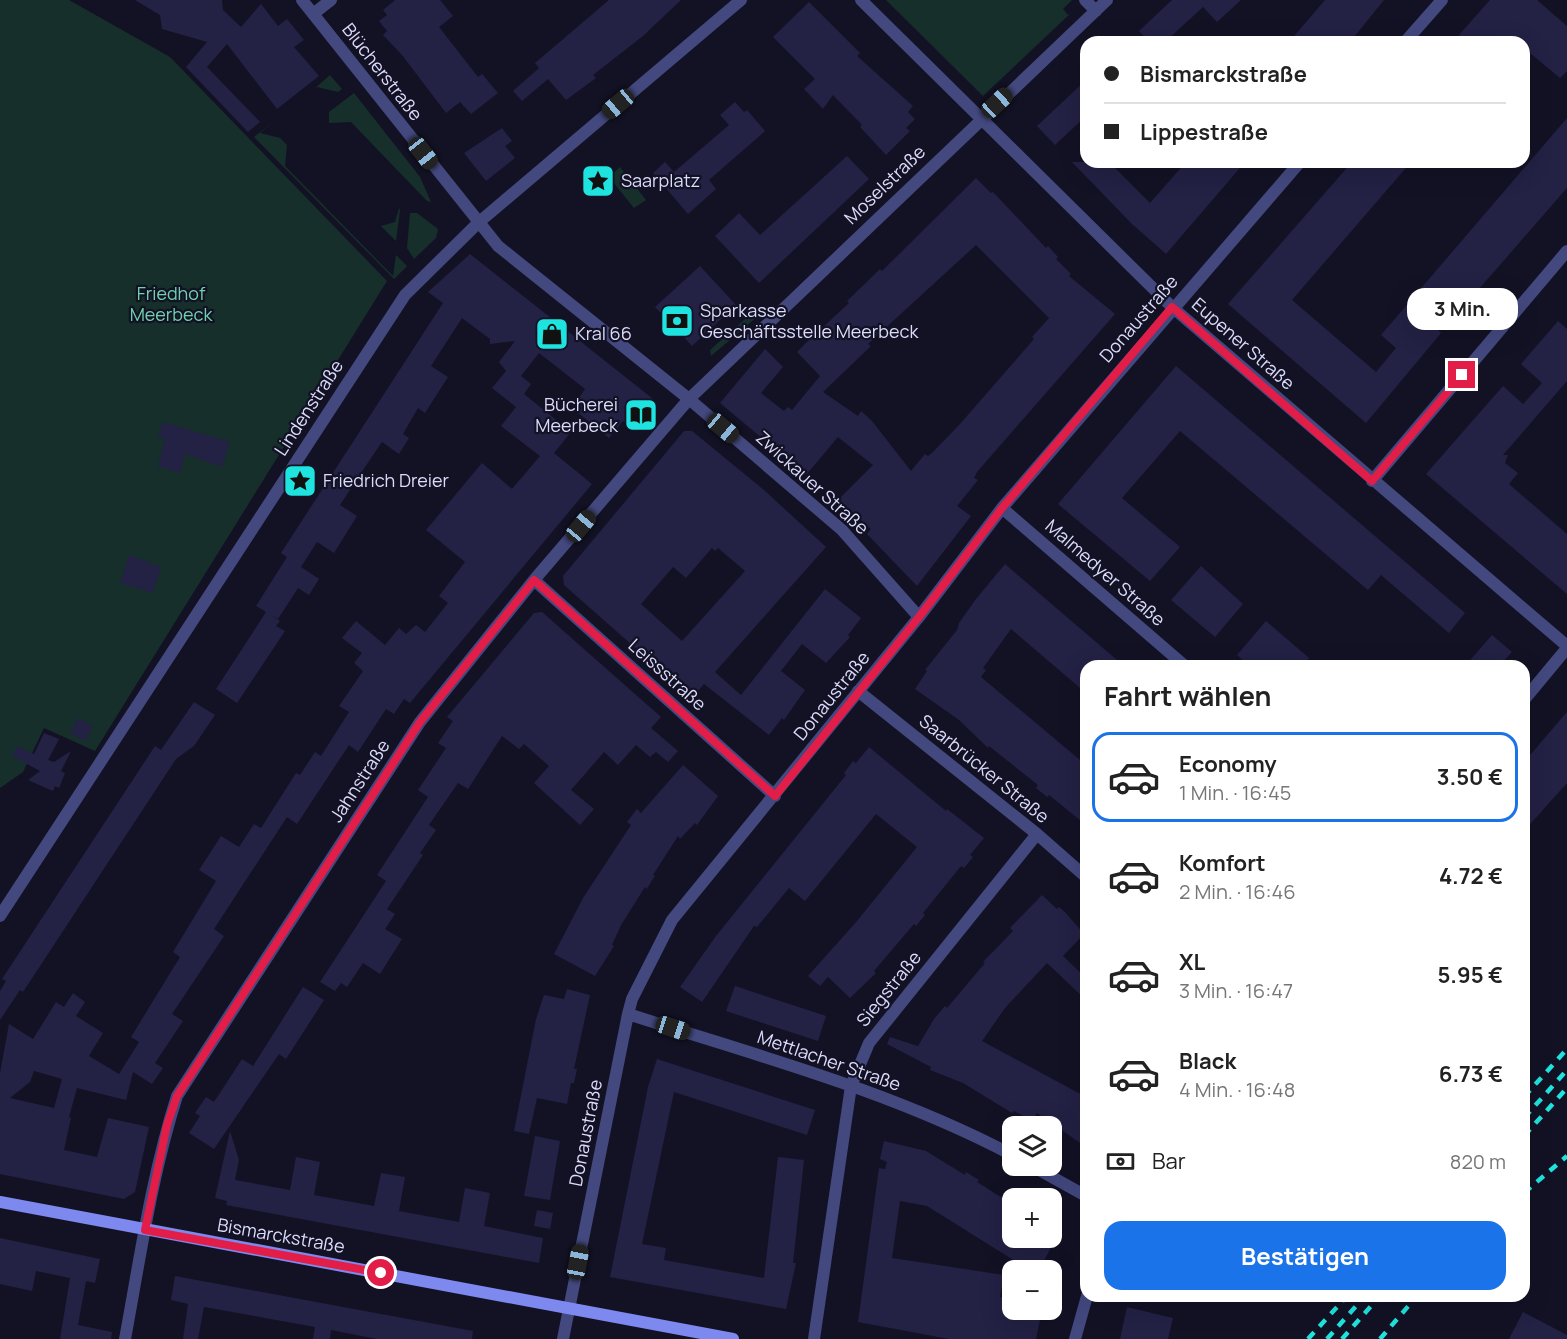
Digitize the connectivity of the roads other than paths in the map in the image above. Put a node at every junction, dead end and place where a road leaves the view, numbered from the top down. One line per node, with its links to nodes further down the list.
1 (302, 0): 9 (street, Blücherstraße)
2 (331, 0): 9 (street)
3 (741, 0): 13 (street, Lindenstraße)
4 (861, 0): 11 (street, Eupener Straße)
5 (1085, 0): 8 (street)
6 (1107, 0): 8 (street, Moselstraße)
7 (1442, 0): 10 (street)
8 (1096, 11): 11 (street, Moselstraße)
9 (313, 14): 13 (street, Blücherstraße)
10 (1410, 36)
11 (980, 118): 15 (street, Eupener Straße); 16 (street, Moselstraße)
12 (1295, 168): 15 (street, Donaustraße)
13 (478, 223): 16 (street, Zwickauer Straße); 28 (street, Lindenstraße)
14 (1567, 251): 17 (street)
15 (1172, 307): 17 (street, Eupener Straße); 18 (street, Donaustraße)
16 (689, 399): 19 (street, Jahnstraße); 20 (street, Zwickauer Straße)
17 (1372, 481): 21 (street, Eupener Straße)
18 (1002, 508): 20 (street, Donaustraße); 22 (street, Malmedyer Straße)
19 (534, 580): 25 (street, Leissstraße); 35 (street, Jahnstraße)
20 (919, 617): 23 (street, Donaustraße)
21 (1567, 647): 24 (street)
22 (1178, 660)
23 (858, 691): 25 (street, Donaustraße); 26 (street, Saarbrücker Straße)
24 (1530, 693)
25 (775, 796): 29 (street, Donaustraße)
26 (1037, 834): 27 (street, Saarbrücker Straße); 30 (street, Siegstraße)
27 (1080, 873)
28 (0, 916)
29 (628, 1014): 30 (street, Mettlacher Straße); 37 (street, Donaustraße)
30 (851, 1086): 31 (street, Mettlacher Straße); 41 (street, Siegstraße)
31 (1002, 1150)
32 (1050, 1176): 33 (street)
33 (1080, 1193)
34 (0, 1202): 35 (main road, Bismarckstraße)
35 (145, 1230): 37 (main road, Bismarckstraße); 38 (street, Jahnstraße)
36 (1085, 1302): 42 (street)
37 (569, 1307): 39 (street, Donaustraße); 40 (main road, Bismarckstraße)
38 (125, 1339)
39 (563, 1339)
40 (733, 1339)
41 (814, 1339)
42 (1075, 1339)

